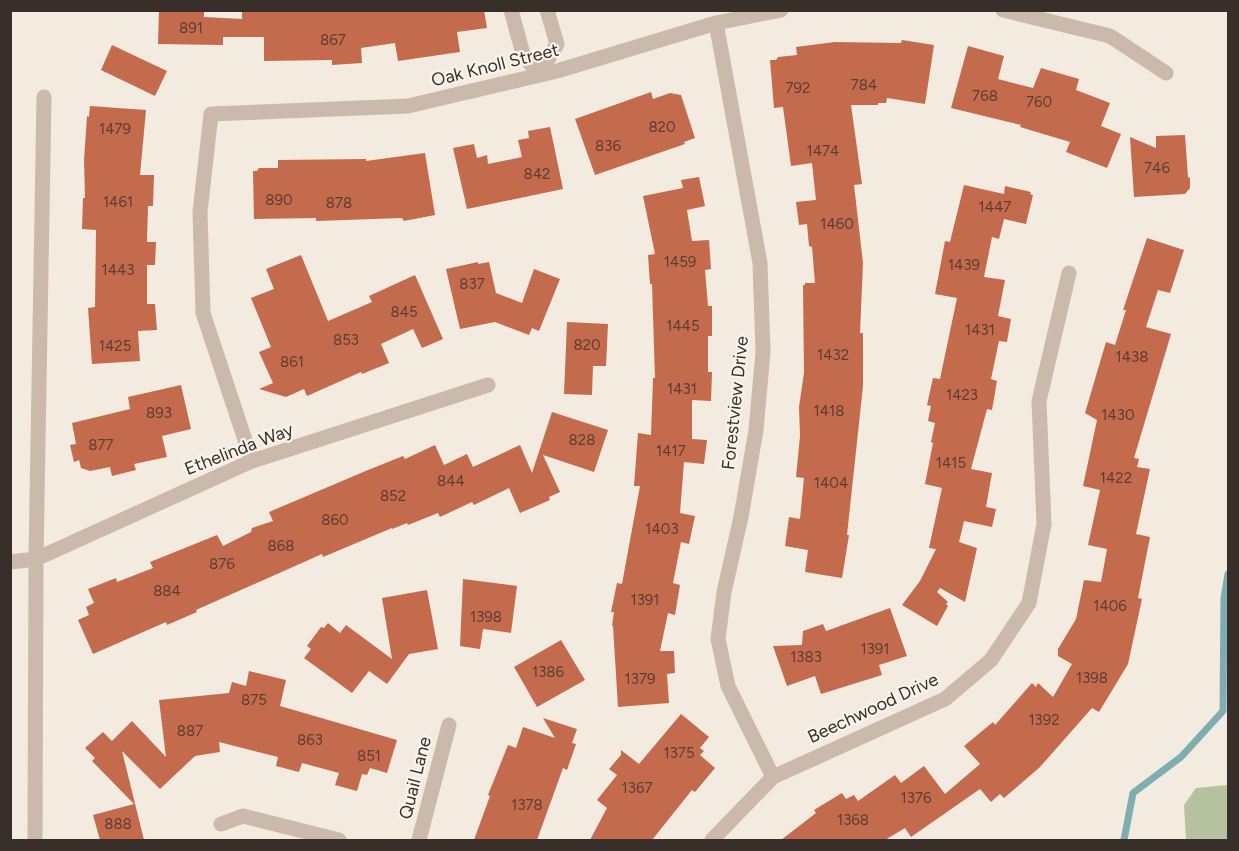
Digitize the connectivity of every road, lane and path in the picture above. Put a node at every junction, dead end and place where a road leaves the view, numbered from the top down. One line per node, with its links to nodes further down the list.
1 (511, 10): 7 (street)
2 (548, 10): 7 (street)
3 (781, 10): 5 (street, Oak Knoll Street)
4 (1003, 10): 6 (street)
5 (716, 23): 7 (street, Oak Knoll Street); 15 (street, Forestview Drive)
6 (1166, 73)
7 (539, 75): 11 (street, Oak Knoll Street)
8 (44, 97): 12 (street)
9 (1069, 273): 15 (street, Beechwood Drive)
10 (488, 385): 11 (street, Ethelinda Way)
11 (252, 461): 12 (street, Ethelinda Way)
12 (36, 559): 13 (street, Ethelinda Way); 17 (street)
13 (10, 562)
14 (449, 726): 19 (street, Quail Lane)
15 (773, 777): 20 (street, Beechwood Drive)
16 (221, 824): 18 (street)
17 (34, 840)
18 (339, 840)
19 (419, 840)
20 (712, 840)

